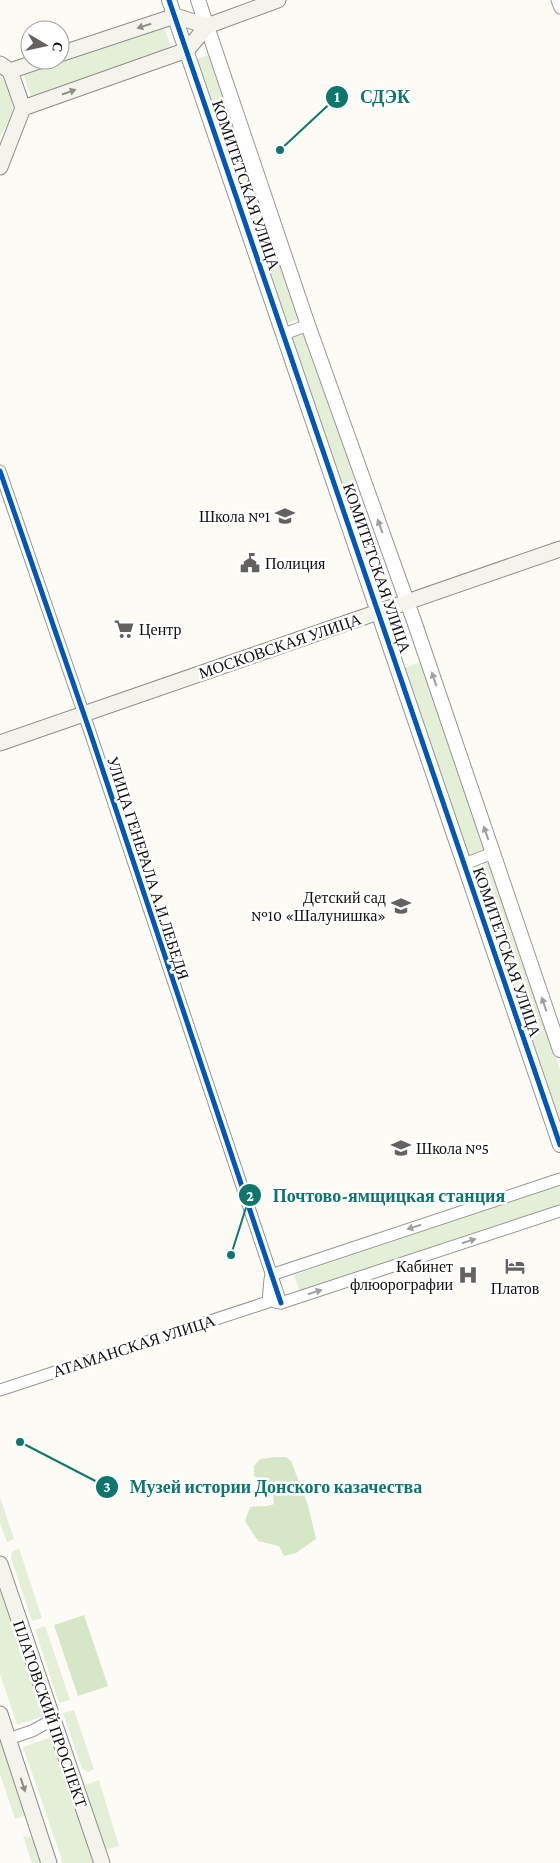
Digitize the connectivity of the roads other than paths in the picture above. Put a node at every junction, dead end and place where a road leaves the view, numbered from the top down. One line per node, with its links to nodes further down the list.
1 (169, 0): 6 (street, КОМИТЕТСКАЯ УЛИЦА)
2 (198, 0): 7 (street, КОМИТЕТСКАЯ УЛИЦА)
3 (278, 0): 7 (main road)
4 (557, 0): 5 (street)
5 (560, 8)
6 (175, 16): 7 (main road); 8 (street, КОМИТЕТСКАЯ УЛИЦА); 9 (main road, one-way to 9)
7 (207, 26): 8 (main road); 14 (street, КОМИТЕТСКАЯ УЛИЦА)
8 (187, 50): 12 (main road, one-way to 8); 15 (street, КОМИТЕТСКАЯ УЛИЦА)
9 (70, 51)
10 (20, 64): 11 (main road)
11 (5, 67): 12 (main road)
12 (23, 108): 13 (main road)
13 (0, 166)
14 (308, 325): 15 (street); 19 (street, КОМИТЕТСКАЯ УЛИЦА, one-way to 14)
15 (284, 334): 20 (street, КОМИТЕТСКАЯ УЛИЦА)
16 (0, 471): 21 (street, УЛИЦА ГЕНЕРАЛА А.И.ЛЕБЕДЯ)
17 (560, 541): 19 (main road, МОСКОВСКАЯ УЛИЦА)
18 (560, 549): 19 (main road, МОСКОВСКАЯ УЛИЦА)
19 (406, 598): 20 (main road, МОСКОВСКАЯ УЛИЦА); 24 (street, КОМИТЕТСКАЯ УЛИЦА, one-way to 19)
20 (377, 608): 21 (main road, МОСКОВСКАЯ УЛИЦА); 25 (street, КОМИТЕТСКАЯ УЛИЦА)
21 (82, 710): 22 (main road, МОСКОВСКАЯ УЛИЦА); 23 (main road, МОСКОВСКАЯ УЛИЦА); 30 (street, УЛИЦА ГЕНЕРАЛА А.И.ЛЕБЕДЯ)
22 (0, 733)
23 (0, 743)
24 (493, 853): 25 (street, КОМИТЕТСКАЯ УЛИЦА); 26 (street, КОМИТЕТСКАЯ УЛИЦА, one-way to 24)
25 (464, 864): 27 (street, КОМИТЕТСКАЯ УЛИЦА)
26 (560, 1050)
27 (560, 1145)
28 (560, 1179): 30 (street, one-way to 30)
29 (560, 1211): 32 (street, АТАМАНСКАЯ УЛИЦА, one-way to 29)
30 (270, 1274): 31 (street); 32 (street)
31 (268, 1302): 32 (street, АТАМАНСКАЯ УЛИЦА); 33 (street, АТАМАНСКАЯ УЛИЦА)
32 (280, 1303)
33 (0, 1390)
34 (0, 1564): 36 (main road, ПЛАТОВСКИЙ ПРОСПЕКТ)
35 (0, 1714): 37 (main road)
36 (52, 1720): 37 (street); 39 (main road, ПЛАТОВСКИЙ ПРОСПЕКТ)
37 (8, 1739): 38 (main road, one-way to 38)
38 (49, 1863)
39 (102, 1863)

